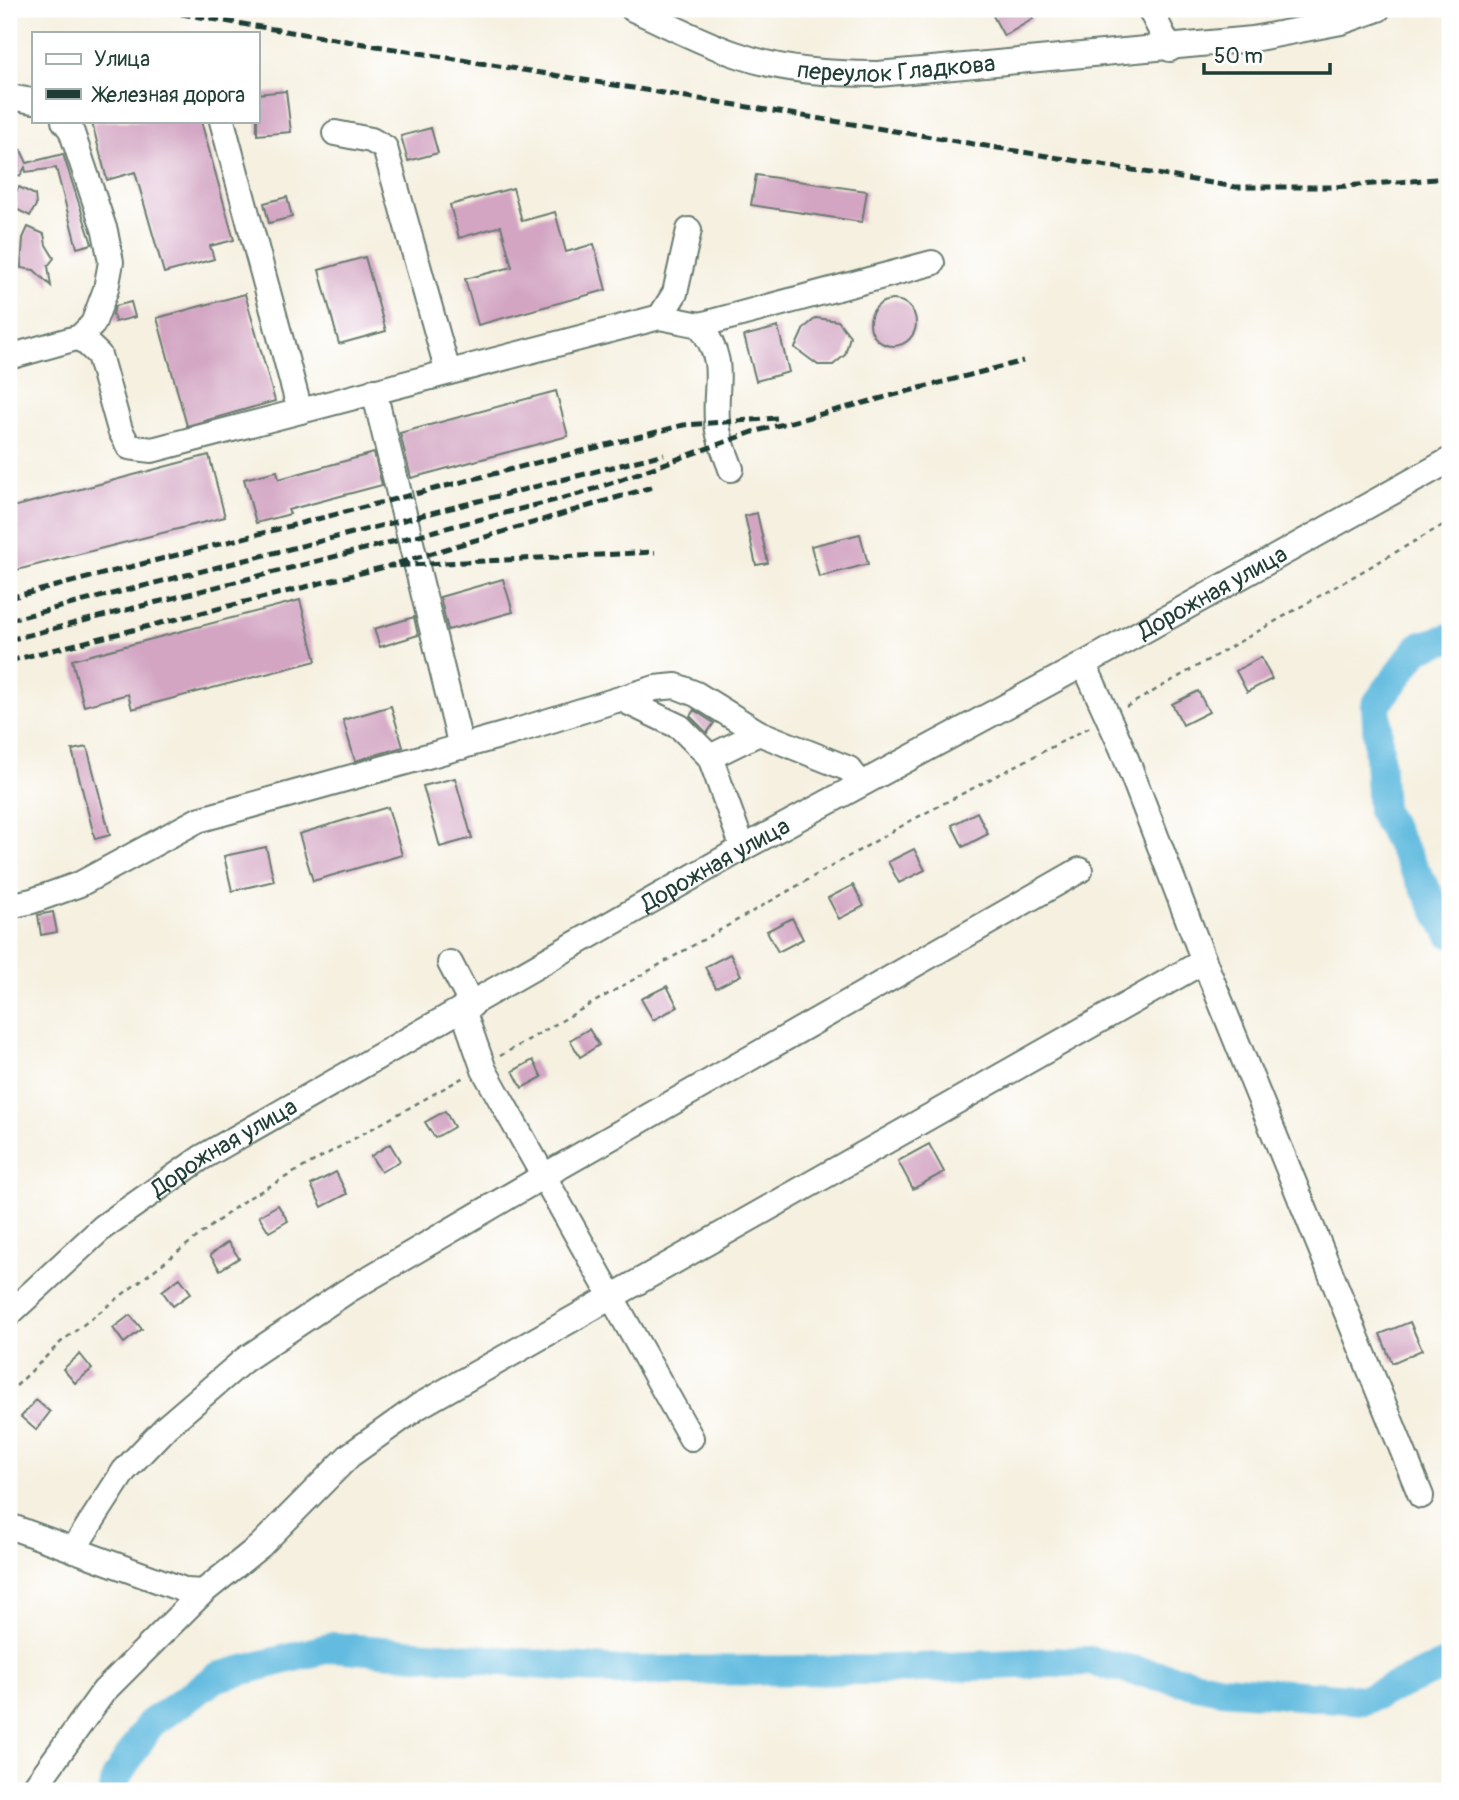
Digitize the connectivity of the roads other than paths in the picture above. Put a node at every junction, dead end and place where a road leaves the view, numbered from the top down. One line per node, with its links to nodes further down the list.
1 (633, 9): 4 (street, переулок Гладкова)
2 (1150, 9): 4 (street)
3 (1378, 9): 4 (street, переулок Гладкова)
4 (1170, 49)
5 (9, 97): 6 (street)
6 (32, 101)
7 (65, 122): 14 (street)
8 (222, 122): 18 (street)
9 (335, 133): 16 (street)
10 (689, 230): 12 (street)
11 (932, 263): 13 (street)
12 (660, 317): 13 (street); 16 (street)
13 (700, 325): 20 (street)
14 (80, 337): 15 (street); 18 (street)
15 (9, 357)
16 (448, 372): 17 (street)
17 (374, 391): 18 (street); 24 (street)
18 (300, 411)
19 (1450, 460): 21 (street, Дорожная улица)
20 (731, 469)
21 (1084, 664): 26 (street, Дорожная улица); 30 (street)
22 (621, 699): 23 (street); 24 (street); 25 (street)
23 (759, 733): 25 (street); 26 (street)
24 (461, 747): 29 (street)
25 (710, 757): 27 (street)
26 (860, 783): 27 (street, Дорожная улица)
27 (743, 848): 32 (street, Дорожная улица)
28 (1080, 870): 33 (street)
29 (9, 905)
30 (1204, 961): 34 (street); 37 (street)
31 (450, 963): 32 (street)
32 (468, 1008): 33 (street); 35 (street, Дорожная улица)
33 (542, 1177): 34 (street); 39 (street)
34 (612, 1297): 36 (street); 40 (street)
35 (9, 1314)
36 (691, 1438)
37 (1421, 1496)
38 (9, 1526): 39 (street)
39 (74, 1550): 40 (street)
40 (203, 1592): 41 (street)
41 (32, 1791)

